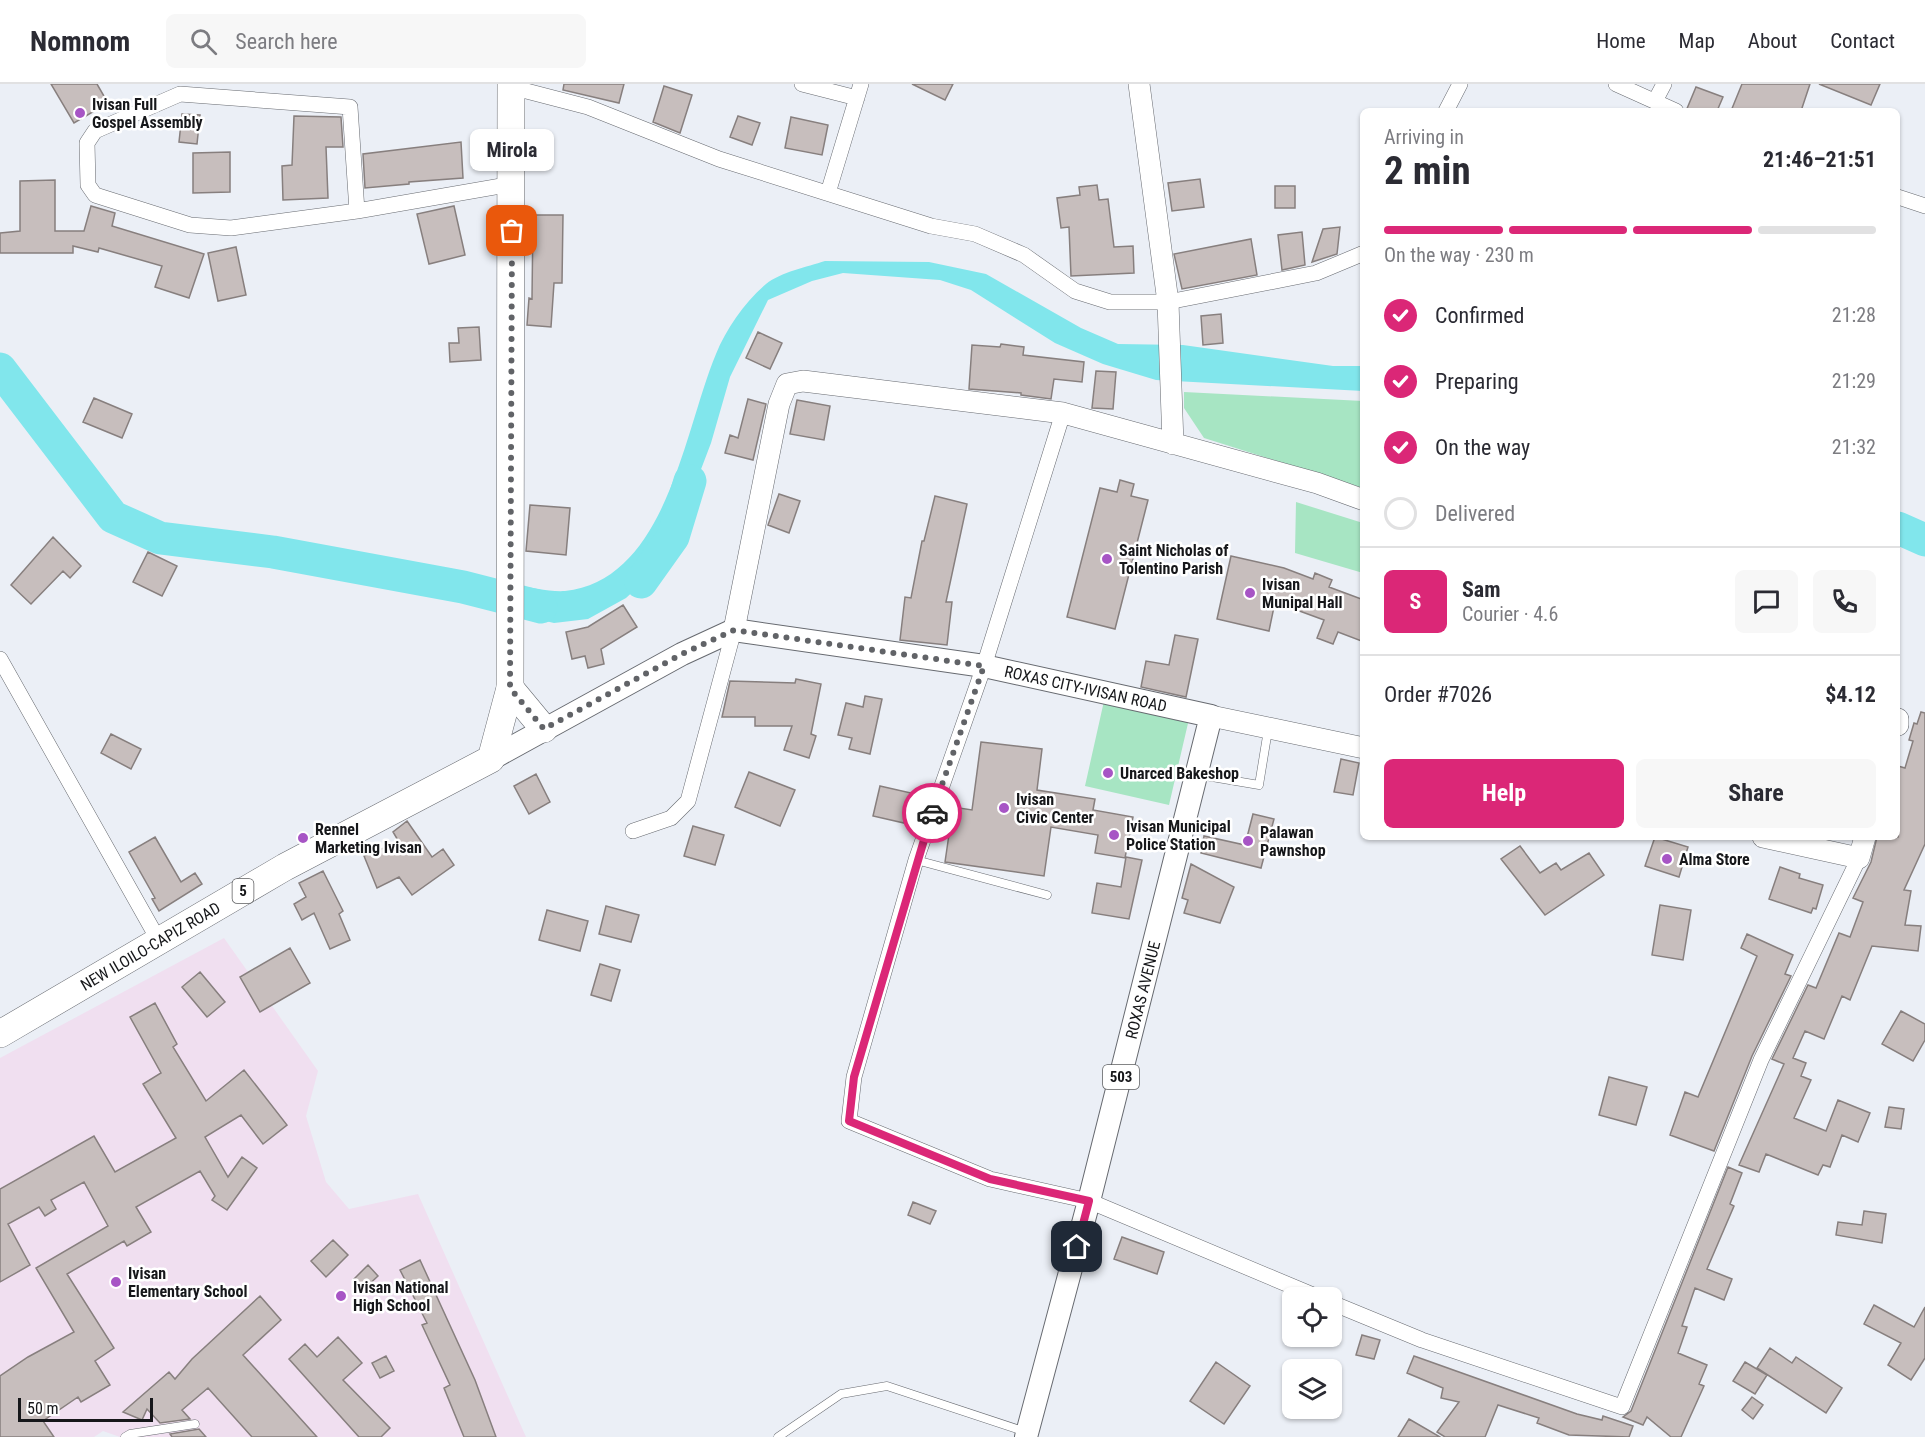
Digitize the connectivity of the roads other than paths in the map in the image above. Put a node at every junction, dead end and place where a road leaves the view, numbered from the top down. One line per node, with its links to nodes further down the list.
1 (802, 84): 7 (street)
2 (1139, 84): 17 (street)
3 (1460, 84): 9 (street)
4 (1616, 84): 8 (street)
5 (1664, 84): 8 (street)
6 (511, 86): 11 (highway); 12 (street)
7 (859, 91): 12 (street)
8 (1655, 101): 10 (street)
9 (1448, 108)
10 (1670, 108)
11 (512, 184): 15 (street); 24 (highway)
12 (828, 193): 17 (street)
13 (1900, 198): 14 (street)
14 (1925, 206)
15 (357, 211): 15 (street)
16 (1360, 255): 17 (street)
17 (1168, 302): 19 (street)
18 (1063, 413): 19 (street); 21 (street); 23 (street)
19 (1173, 444): 20 (street)
20 (1360, 499)
21 (734, 630): 23 (main road, ROXAS CITY-IVISAN ROAD); 26 (main road); 31 (street)
22 (0, 659): 37 (street)
23 (984, 666): 25 (main road, ROXAS CITY-IVISAN ROAD); 35 (street)
24 (510, 688): 26 (highway); 29 (highway)
25 (1211, 716): 27 (street); 30 (main road, ROXAS AVENUE / 503)
26 (544, 729): 29 (main road)
27 (1268, 730): 28 (street); 30 (lane)
28 (1360, 745)
29 (491, 759): 37 (highway, NEW ILOILO-CAPIZ ROAD / 5)
30 (1198, 775): 39 (main road, ROXAS AVENUE / 503)
31 (633, 831)
32 (1777, 840): 34 (street)
33 (1864, 840): 34 (street)
34 (1859, 858): 41 (street)
35 (916, 860): 36 (lane); 39 (street)
36 (1047, 895)
37 (159, 941): 38 (highway, NEW ILOILO-CAPIZ ROAD / 5)
38 (0, 1034)
39 (1089, 1201): 40 (street); 43 (main road, ROXAS AVENUE / 503)
40 (1294, 1287)
41 (1342, 1307)
42 (195, 1424): 44 (lane)
43 (1027, 1435): 45 (lane)
44 (125, 1437)
45 (778, 1437)

